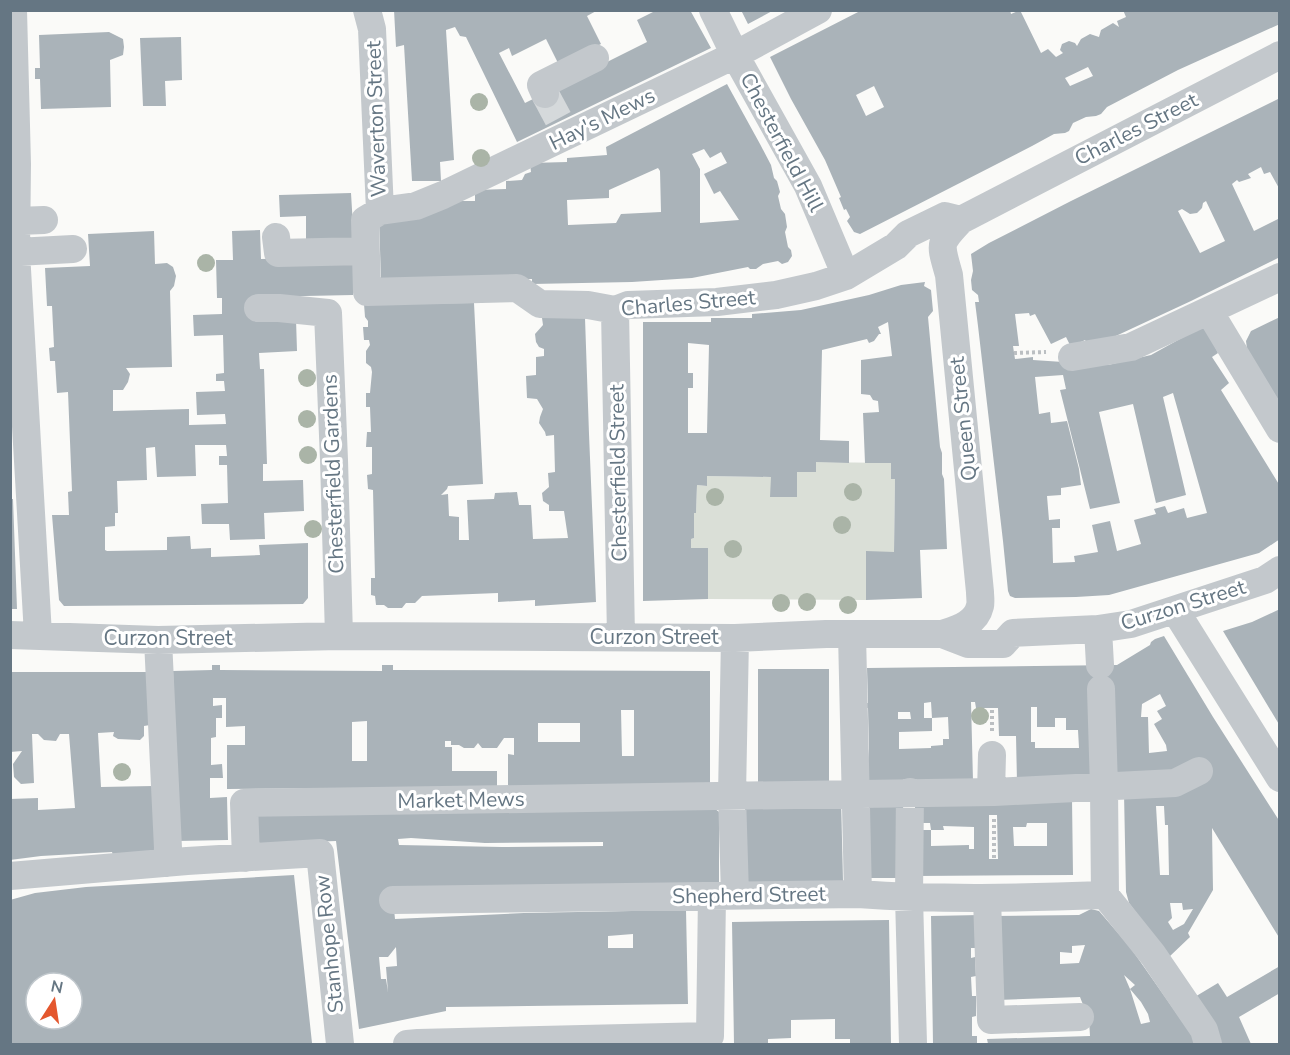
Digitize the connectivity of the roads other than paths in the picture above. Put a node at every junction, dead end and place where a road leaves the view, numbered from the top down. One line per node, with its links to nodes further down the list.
1 (13, 10): 16 (street)
2 (367, 10): 9 (street, Waverton Street)
3 (713, 10): 5 (street, Chesterfield Hill)
4 (818, 10): 5 (street, Hay's Mews)
5 (735, 55): 9 (street, Hay's Mews); 17 (street, Chesterfield Hill)
6 (1280, 55): 10 (street, Charles Street)
7 (595, 58): 8 (street)
8 (545, 94)
9 (380, 211): 15 (street, Waverton Street)
10 (961, 220): 12 (street, Charles Street); 13 (street, Charles Street)
11 (276, 237): 15 (street)
12 (896, 246): 13 (street); 17 (street, Charles Street)
13 (942, 246): 27 (street, Queen Street)
14 (73, 249): 16 (street)
15 (365, 251): 19 (street, Waverton Street)
16 (15, 260): 25 (street)
17 (846, 276): 21 (street, Charles Street)
18 (1280, 277): 22 (street)
19 (367, 292): 21 (street, Charles Street)
20 (258, 308): 34 (street, Chesterfield Gardens)
21 (615, 310): 35 (street, Chesterfield Street)
22 (1209, 311): 23 (street); 24 (street)
23 (1072, 357)
24 (1280, 429)
25 (19, 460): 33 (street)
26 (1280, 570): 28 (street, Curzon Street)
27 (980, 592): 30 (street, Queen Street); 32 (street, Queen Street)
28 (1175, 610): 29 (street, Curzon Street); 40 (street)
29 (1098, 629): 30 (street, Curzon Street); 41 (street)
30 (1013, 633): 32 (street, Curzon Street)
31 (852, 634): 32 (street, Curzon Street); 36 (street, Curzon Street); 43 (street)
32 (942, 634)
33 (24, 635): 37 (street, Curzon Street)
34 (339, 636): 35 (street, Curzon Street); 37 (street, Curzon Street)
35 (621, 636): 36 (street, Curzon Street)
36 (735, 638): 44 (street)
37 (158, 640): 47 (street)
38 (992, 755): 45 (street)
39 (1199, 771): 41 (street)
40 (1280, 778)
41 (1104, 788): 45 (street); 50 (street)
42 (910, 792): 43 (street); 45 (street); 52 (street)
43 (856, 793): 44 (street); 49 (street)
44 (732, 795): 46 (street, Market Mews); 51 (street)
45 (992, 803)
46 (246, 858): 47 (street, Stanhope Row); 56 (street, Stanhope Row)
47 (167, 863): 48 (street, Stanhope Row)
48 (10, 876)
49 (858, 894): 51 (street, Shepherd Street); 52 (street, Shepherd Street)
50 (1105, 895): 53 (street, Shepherd Street); 59 (street)
51 (723, 896): 54 (street, Shepherd Street); 57 (street)
52 (909, 897): 53 (street, Shepherd Street); 58 (street)
53 (987, 898): 55 (street)
54 (393, 900)
55 (1080, 1017)
56 (340, 1044)
57 (414, 1044)
58 (913, 1044)
59 (1208, 1044)

